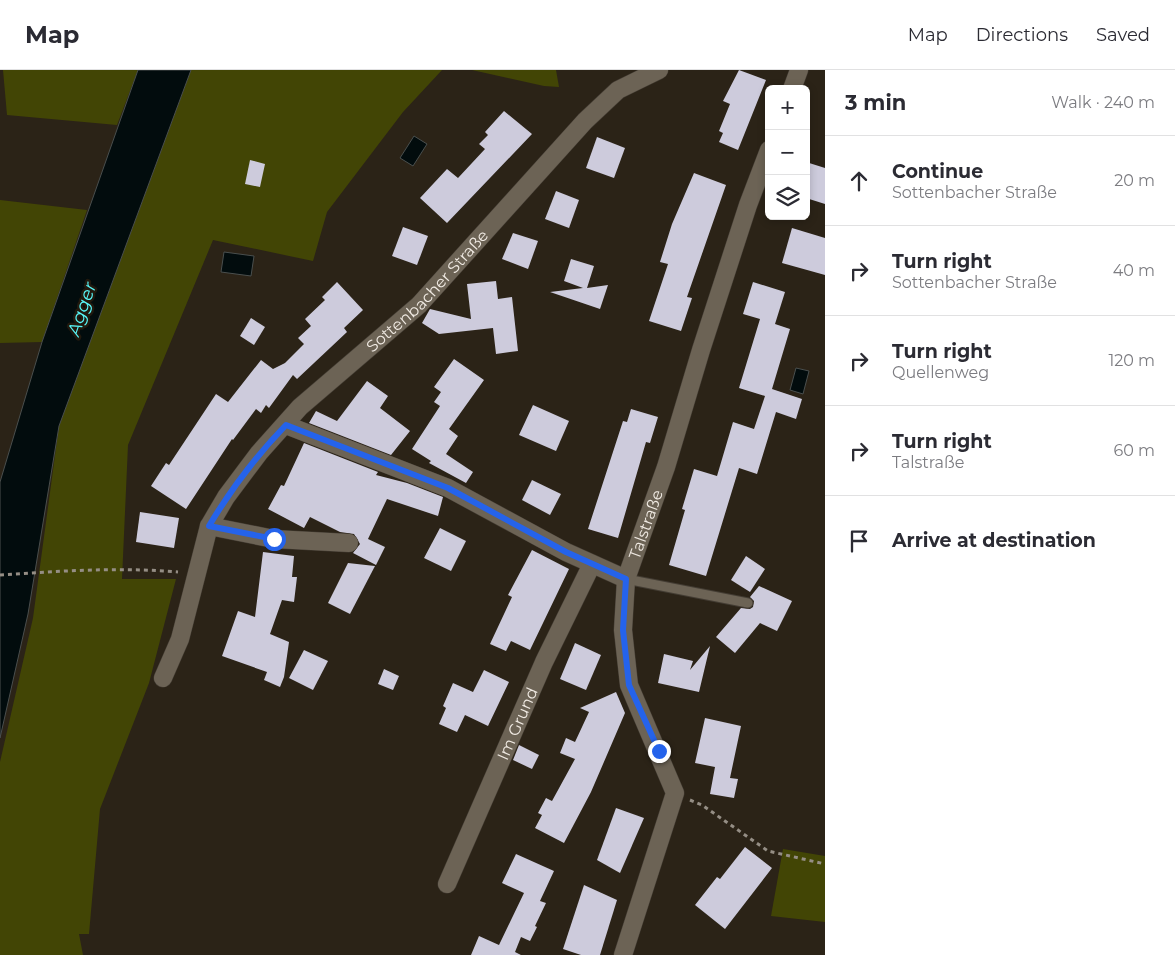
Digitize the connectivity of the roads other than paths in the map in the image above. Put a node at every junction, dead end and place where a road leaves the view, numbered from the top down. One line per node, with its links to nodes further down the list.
1 (659, 70): 5 (street, Sottenbacher Straße)
2 (799, 70): 3 (street)
3 (793, 85)
4 (765, 161): 9 (street, Talstraße)
5 (286, 425): 6 (street, Sottenbacher Straße); 8 (street)
6 (209, 526): 7 (street); 11 (street, Sottenbacher Straße)
7 (349, 543)
8 (592, 564): 9 (street); 12 (street, Im Grund)
9 (626, 579): 10 (lane); 13 (street, Talstraße)
10 (748, 603)
11 (163, 678)
12 (448, 884)
13 (623, 955)

